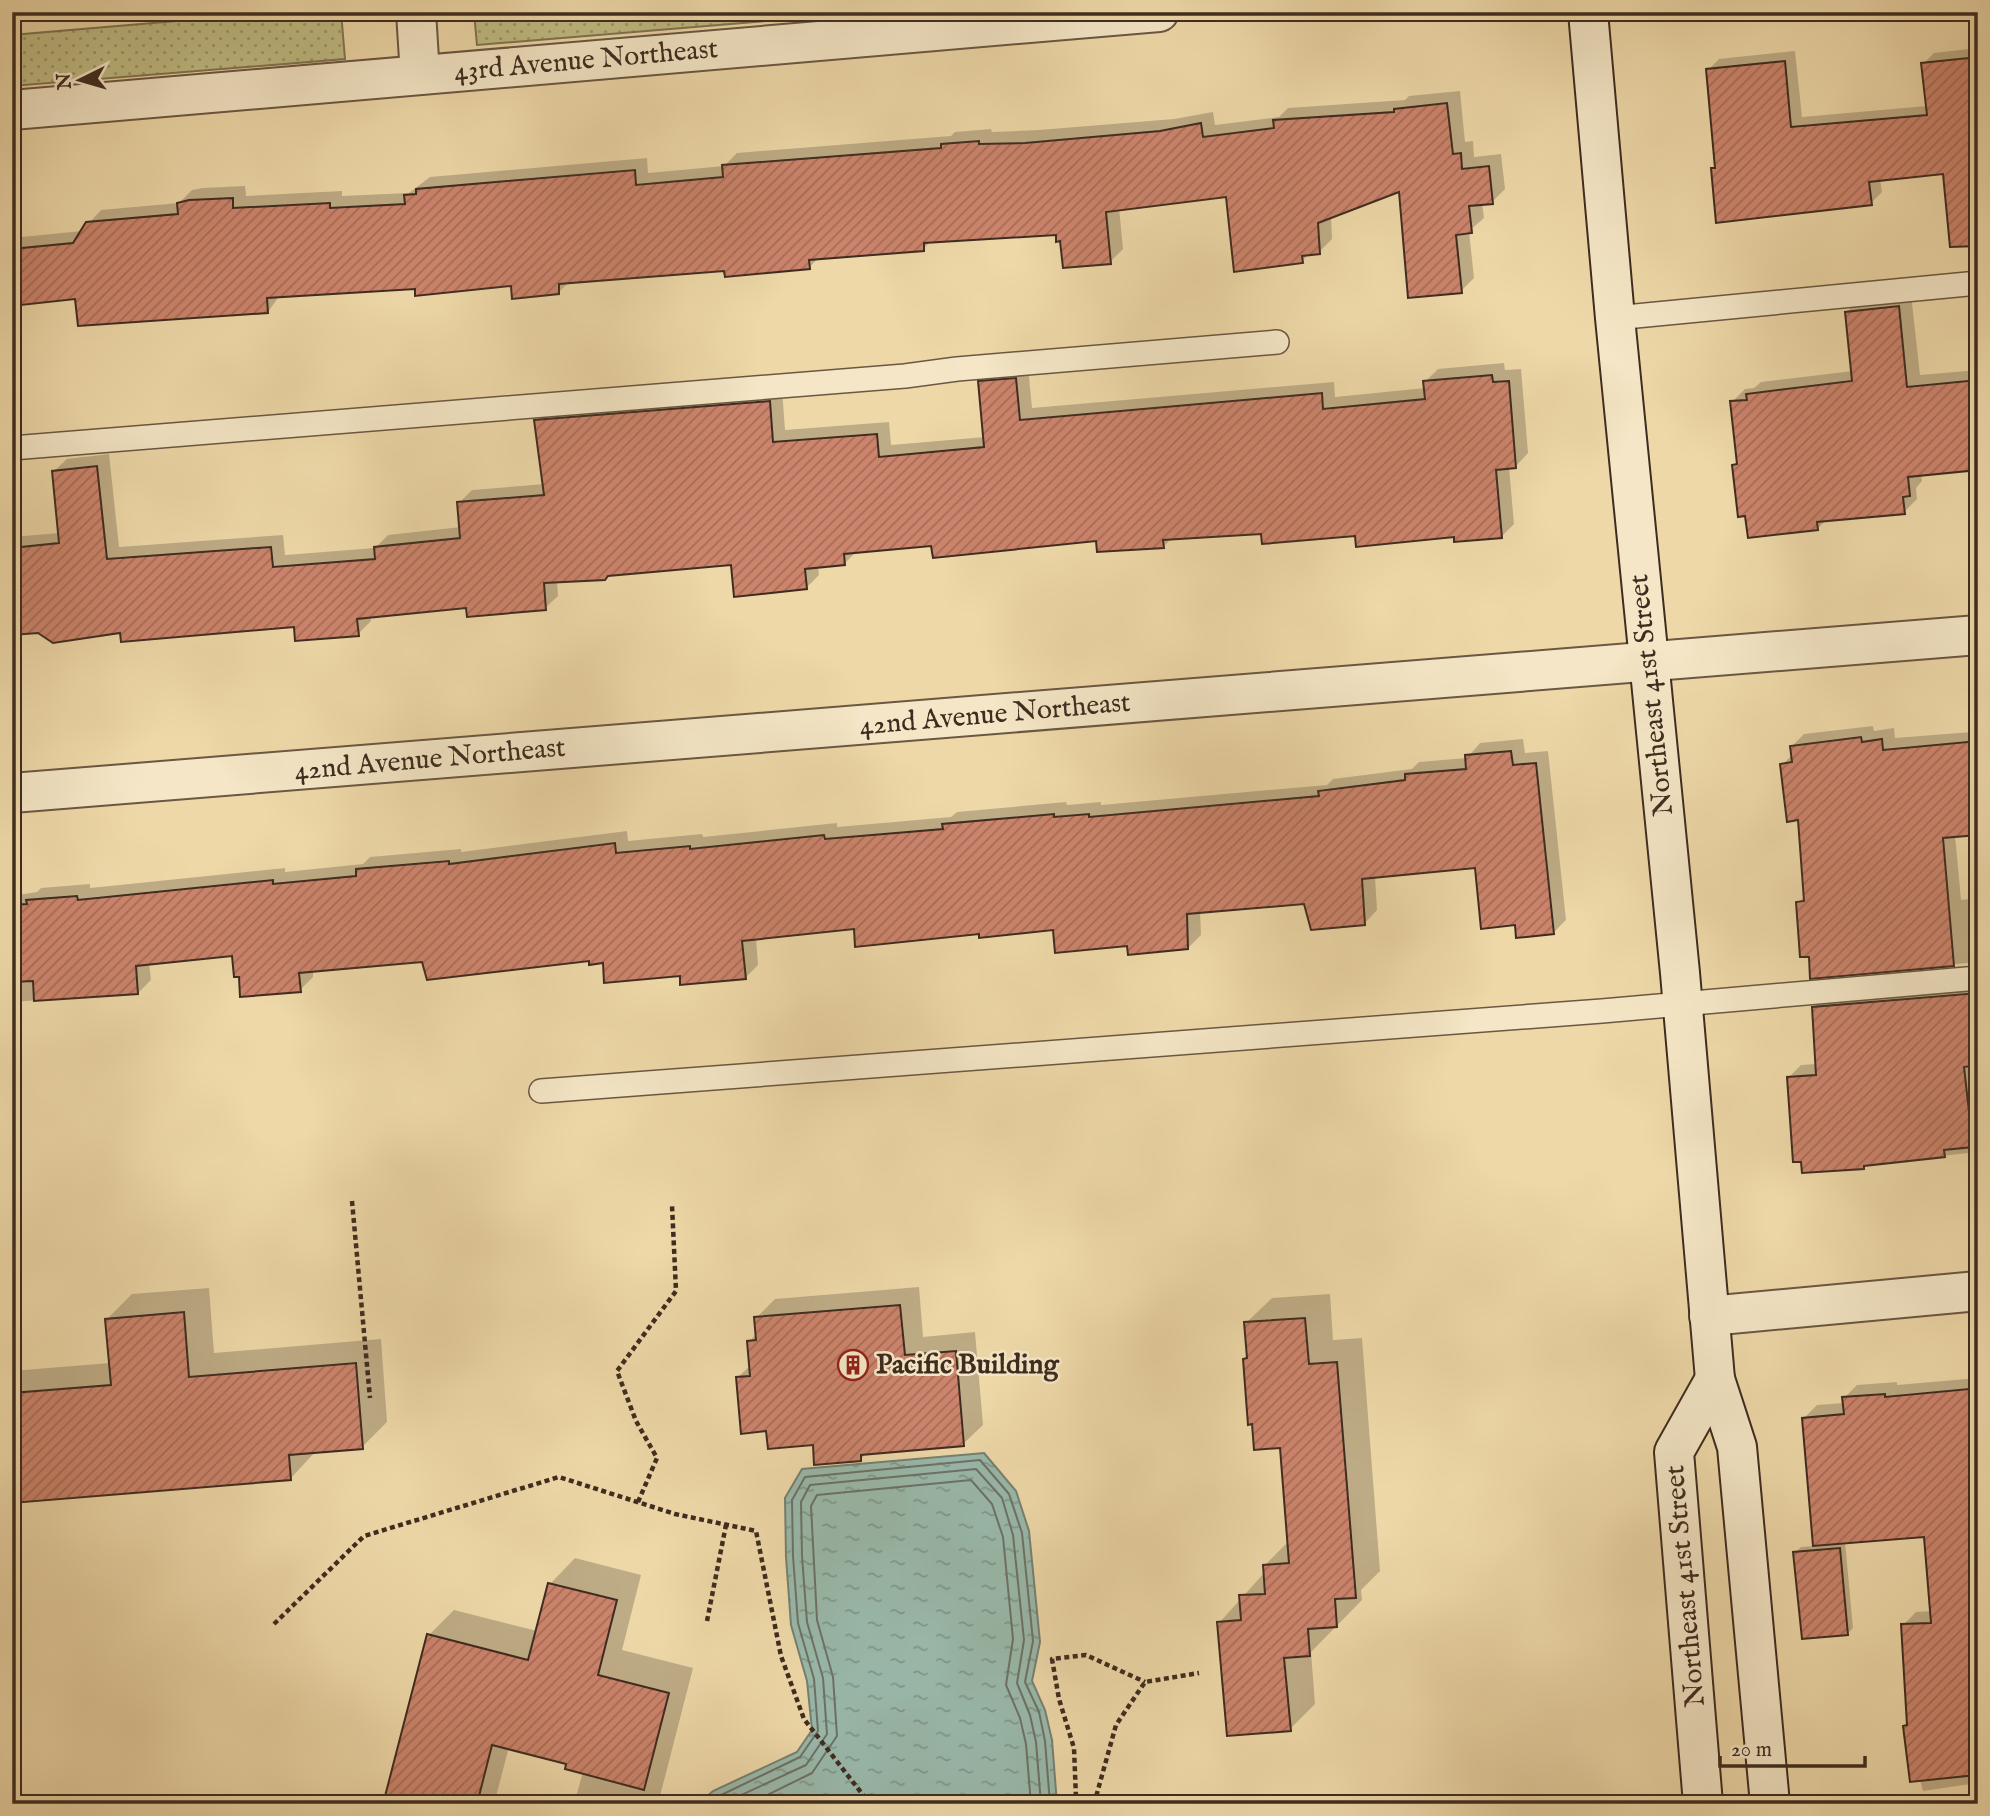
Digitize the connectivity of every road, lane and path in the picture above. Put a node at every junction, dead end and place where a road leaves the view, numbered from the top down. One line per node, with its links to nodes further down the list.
1 (416, 12): 5 (street)
2 (1159, 12): 4 (street, 43rd Avenue Northeast)
3 (1588, 12): 8 (street, Northeast 41st Street)
4 (992, 19): 5 (street, 43rd Avenue Northeast)
5 (420, 75): 6 (street, 43rd Avenue Northeast)
6 (12, 110)
7 (1978, 283): 8 (lane)
8 (1615, 318): 12 (street, Northeast 41st Street)
9 (1277, 342): 10 (lane)
10 (12, 448)
11 (1978, 635): 12 (street, 42nd Avenue Northeast)
12 (1650, 663): 13 (street, 42nd Avenue Northeast); 15 (street, Northeast 41st Street)
13 (12, 793)
14 (1978, 978): 15 (lane)
15 (1683, 1004): 16 (lane); 20 (street, Northeast 41st Street)
16 (541, 1091)
17 (352, 1201): 22 (path)
18 (672, 1205): 23 (path)
19 (1978, 1291): 20 (street)
20 (1709, 1316): 21 (street, Northeast 41st Street)
21 (1715, 1379): 32 (street, Northeast 41st Street); 33 (street, Northeast 41st Street)
22 (370, 1398)
23 (638, 1502): 24 (path); 26 (path)
24 (726, 1525): 25 (path); 29 (path)
25 (707, 1621)
26 (274, 1624)
27 (1199, 1673): 28 (path)
28 (1144, 1682): 30 (path); 31 (path)
29 (870, 1804)
30 (1080, 1804)
31 (1094, 1804)
32 (1703, 1804)
33 (1770, 1804)

